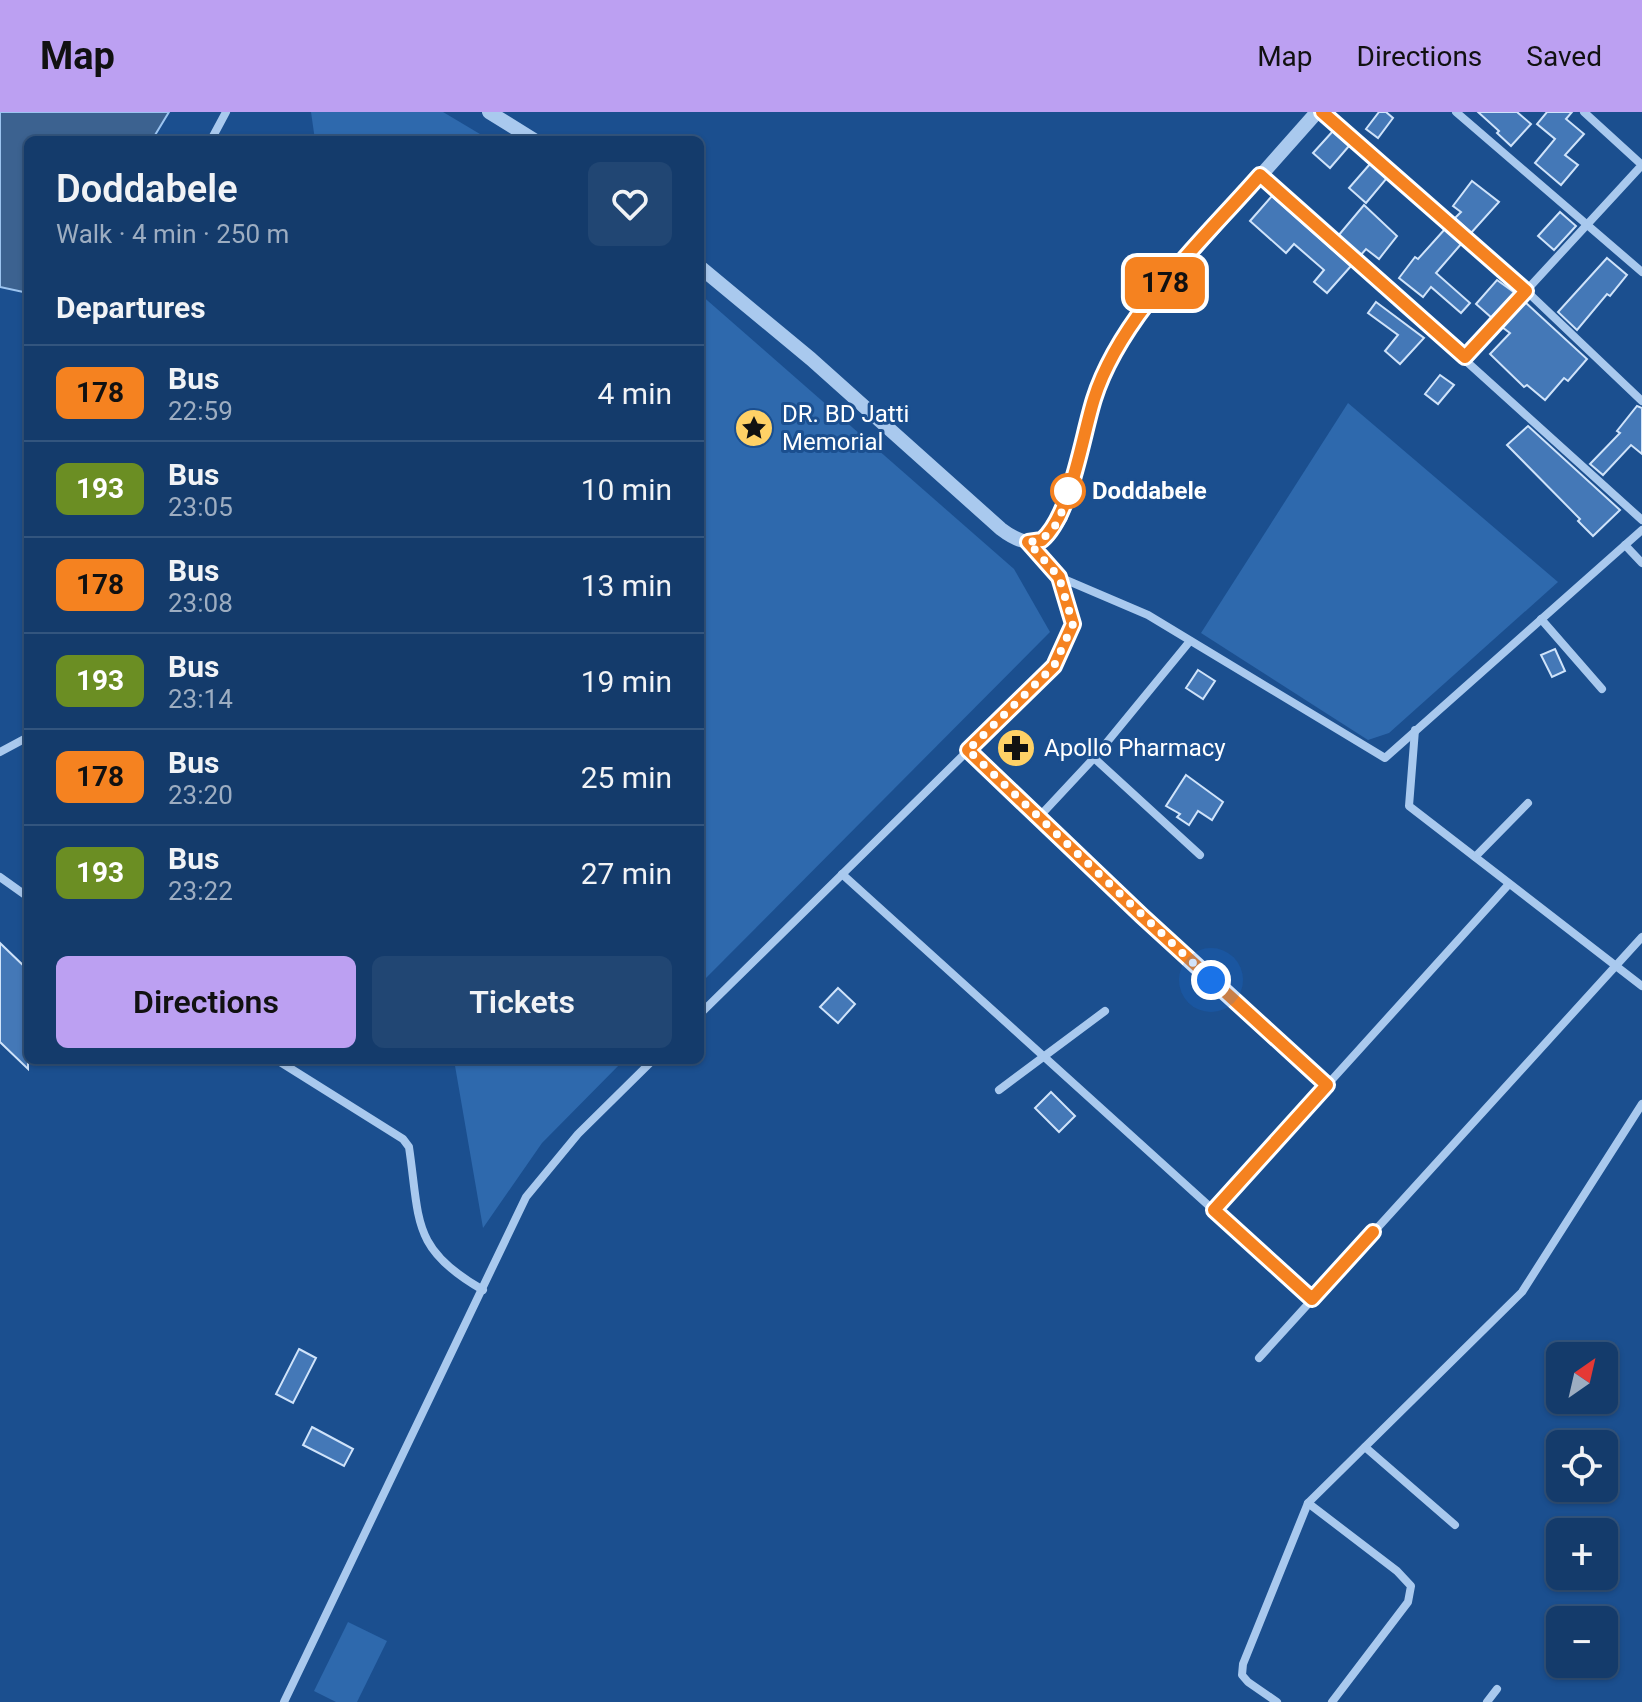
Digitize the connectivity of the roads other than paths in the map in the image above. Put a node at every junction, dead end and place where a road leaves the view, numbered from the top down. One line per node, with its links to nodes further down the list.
1 (226, 112): 6 (street)
2 (489, 112): 7 (street)
3 (1320, 112): 8 (street); 12 (street)
4 (1456, 112): 9 (street)
5 (1584, 112): 9 (street)
6 (213, 136)
7 (528, 136)
8 (1260, 175): 13 (street); 17 (street)
9 (1587, 224): 11 (street); 12 (street)
10 (704, 270): 17 (street)
11 (1642, 272)
12 (1526, 291): 13 (street); 14 (street)
13 (1465, 357): 15 (street)
14 (1642, 401)
15 (1642, 520)
16 (1642, 530): 18 (street)
17 (1028, 542): 20 (street)
18 (1625, 545): 19 (street); 21 (street)
19 (1642, 563)
20 (1059, 577): 22 (street); 26 (street)
21 (1541, 619): 23 (street); 24 (street)
22 (1190, 641): 24 (street); 28 (street)
23 (1602, 689)
24 (1415, 730): 32 (street)
25 (24, 739): 27 (street)
26 (968, 750): 30 (street); 33 (street)
27 (0, 752)
28 (1094, 758): 30 (street); 31 (street)
29 (1528, 803): 32 (street)
30 (1038, 818): 45 (street)
31 (1200, 855)
32 (1475, 857): 35 (street)
33 (842, 874): 40 (street); 42 (street)
34 (0, 877): 36 (street)
35 (1509, 884): 38 (street); 45 (street)
36 (24, 894)
37 (1642, 937): 38 (street)
38 (1615, 965): 39 (street); 50 (street)
39 (1642, 986)
40 (704, 1010)
41 (1105, 1011): 42 (street)
42 (1043, 1056): 46 (street); 48 (street)
43 (283, 1064): 49 (street)
44 (649, 1064): 49 (street)
45 (1327, 1085): 48 (street)
46 (999, 1090)
47 (1642, 1104): 52 (street)
48 (1214, 1210): 50 (street)
49 (483, 1290): 56 (street)
50 (1312, 1299): 51 (street)
51 (1259, 1358)
52 (1365, 1447): 53 (street); 54 (street)
53 (1308, 1503): 57 (street); 58 (street)
54 (1455, 1525)
55 (1497, 1689): 59 (street)
56 (284, 1702)
57 (1277, 1702)
58 (1332, 1702)
59 (1487, 1702)

